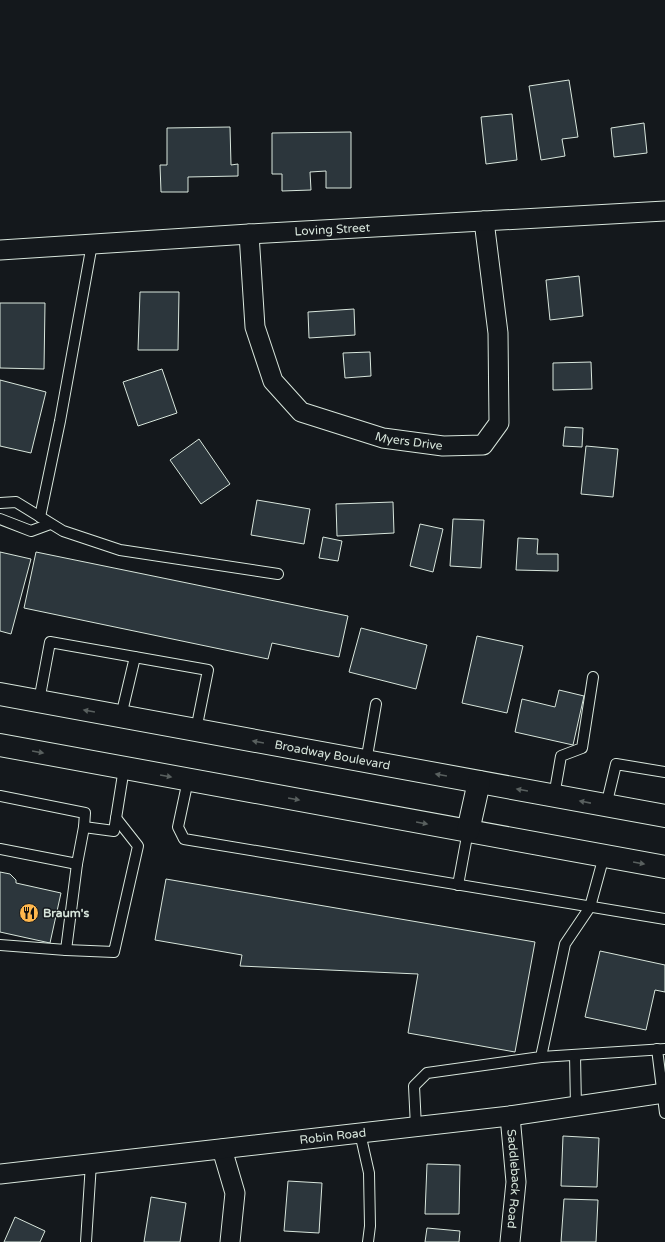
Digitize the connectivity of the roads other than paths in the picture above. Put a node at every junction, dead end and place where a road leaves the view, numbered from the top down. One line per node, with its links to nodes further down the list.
1 (665, 211): 2 (street, Loving Street)
2 (484, 221): 3 (street, Loving Street); 3 (street, Myers Drive)
3 (249, 234): 4 (street, Loving Street)
4 (92, 244): 5 (street, Loving Street); 7 (lane)
5 (0, 250)
6 (0, 503): 7 (lane)
7 (40, 517): 9 (lane)
8 (0, 519): 9 (lane)
9 (50, 524): 10 (lane)
10 (278, 574)
11 (135, 657): 14 (lane); 16 (lane); 17 (lane)
12 (593, 677): 25 (lane)
13 (0, 694): 14 (main road, Broadway Boulevard)
14 (39, 701): 16 (main road, Broadway Boulevard, one-way to 14)
15 (376, 704): 19 (lane)
16 (121, 716): 17 (main road, Broadway Boulevard)
17 (196, 730): 19 (main road, Broadway Boulevard, one-way to 17)
18 (0, 745): 20 (main road, one-way to 20)
19 (366, 762): 23 (main road, Broadway Boulevard, one-way to 19)
20 (124, 768): 22 (main road, one-way to 22); 28 (lane)
21 (665, 772): 26 (lane)
22 (188, 780): 30 (main road, one-way to 30); 35 (lane)
23 (479, 782): 25 (main road, Broadway Boulevard, one-way to 23); 30 (main road)
24 (0, 796): 29 (lane)
25 (554, 796): 26 (main road, Broadway Boulevard, one-way to 25)
26 (606, 806): 27 (main road, Broadway Boulevard)
27 (665, 816)
28 (116, 818): 29 (lane); 39 (lane)
29 (84, 827): 33 (lane)
30 (468, 831): 32 (main road); 35 (lane)
31 (0, 849): 33 (lane)
32 (604, 856): 34 (main road, one-way to 34); 36 (lane)
33 (77, 864): 39 (lane)
34 (665, 867)
35 (458, 884): 36 (lane)
36 (590, 907): 37 (lane); 42 (lane)
37 (665, 919)
38 (0, 945): 39 (lane)
39 (66, 950)
40 (661, 1049): 41 (lane); 43 (lane)
41 (575, 1055): 42 (lane); 44 (lane)
42 (541, 1058): 47 (lane)
43 (664, 1094): 44 (street, Robin Road); 45 (lane)
44 (576, 1107): 46 (street, Robin Road)
45 (665, 1113)
46 (510, 1116): 47 (street, Robin Road); 55 (street, Saddleback Road)
47 (416, 1127): 48 (street, Robin Road)
48 (360, 1133): 49 (street, Robin Road); 54 (lane)
49 (222, 1149): 50 (street, Robin Road); 53 (street)
50 (92, 1164): 51 (street, Robin Road); 52 (lane)
51 (0, 1174)
52 (86, 1242)
53 (230, 1242)
54 (368, 1242)
55 (510, 1242)

